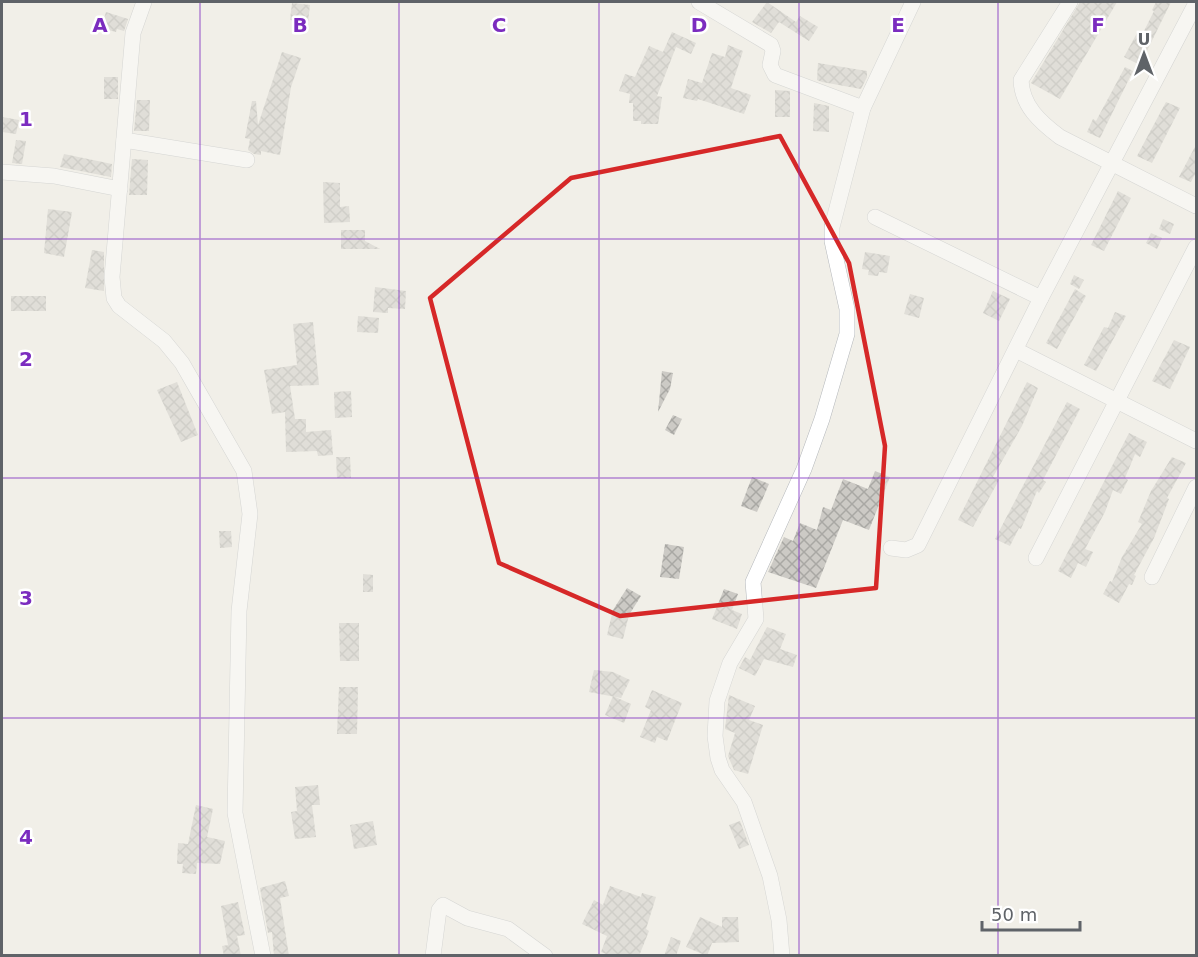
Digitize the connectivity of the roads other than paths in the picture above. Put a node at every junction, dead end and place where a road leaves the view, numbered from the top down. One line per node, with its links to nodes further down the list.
1 (144, 2): 7 (street)
2 (699, 2): 6 (street)
3 (913, 2): 6 (street)
4 (1070, 2): 9 (street)
5 (1197, 3): 9 (street)
6 (862, 108): 26 (street)
7 (123, 140): 8 (street); 11 (street)
8 (247, 160)
9 (1112, 164): 12 (street); 15 (street)
10 (2, 172): 11 (street)
11 (120, 189): 23 (street)
12 (1197, 206)
13 (875, 217): 15 (street)
14 (1197, 247): 17 (street)
15 (1041, 298): 16 (street)
16 (1016, 350): 17 (street); 20 (street)
17 (1118, 402): 18 (street); 21 (street)
18 (1197, 441)
19 (1197, 487): 22 (street)
20 (891, 548)
21 (1036, 558)
22 (1152, 577)
23 (263, 956)
24 (433, 956): 25 (street)
25 (545, 956)
26 (782, 956)

